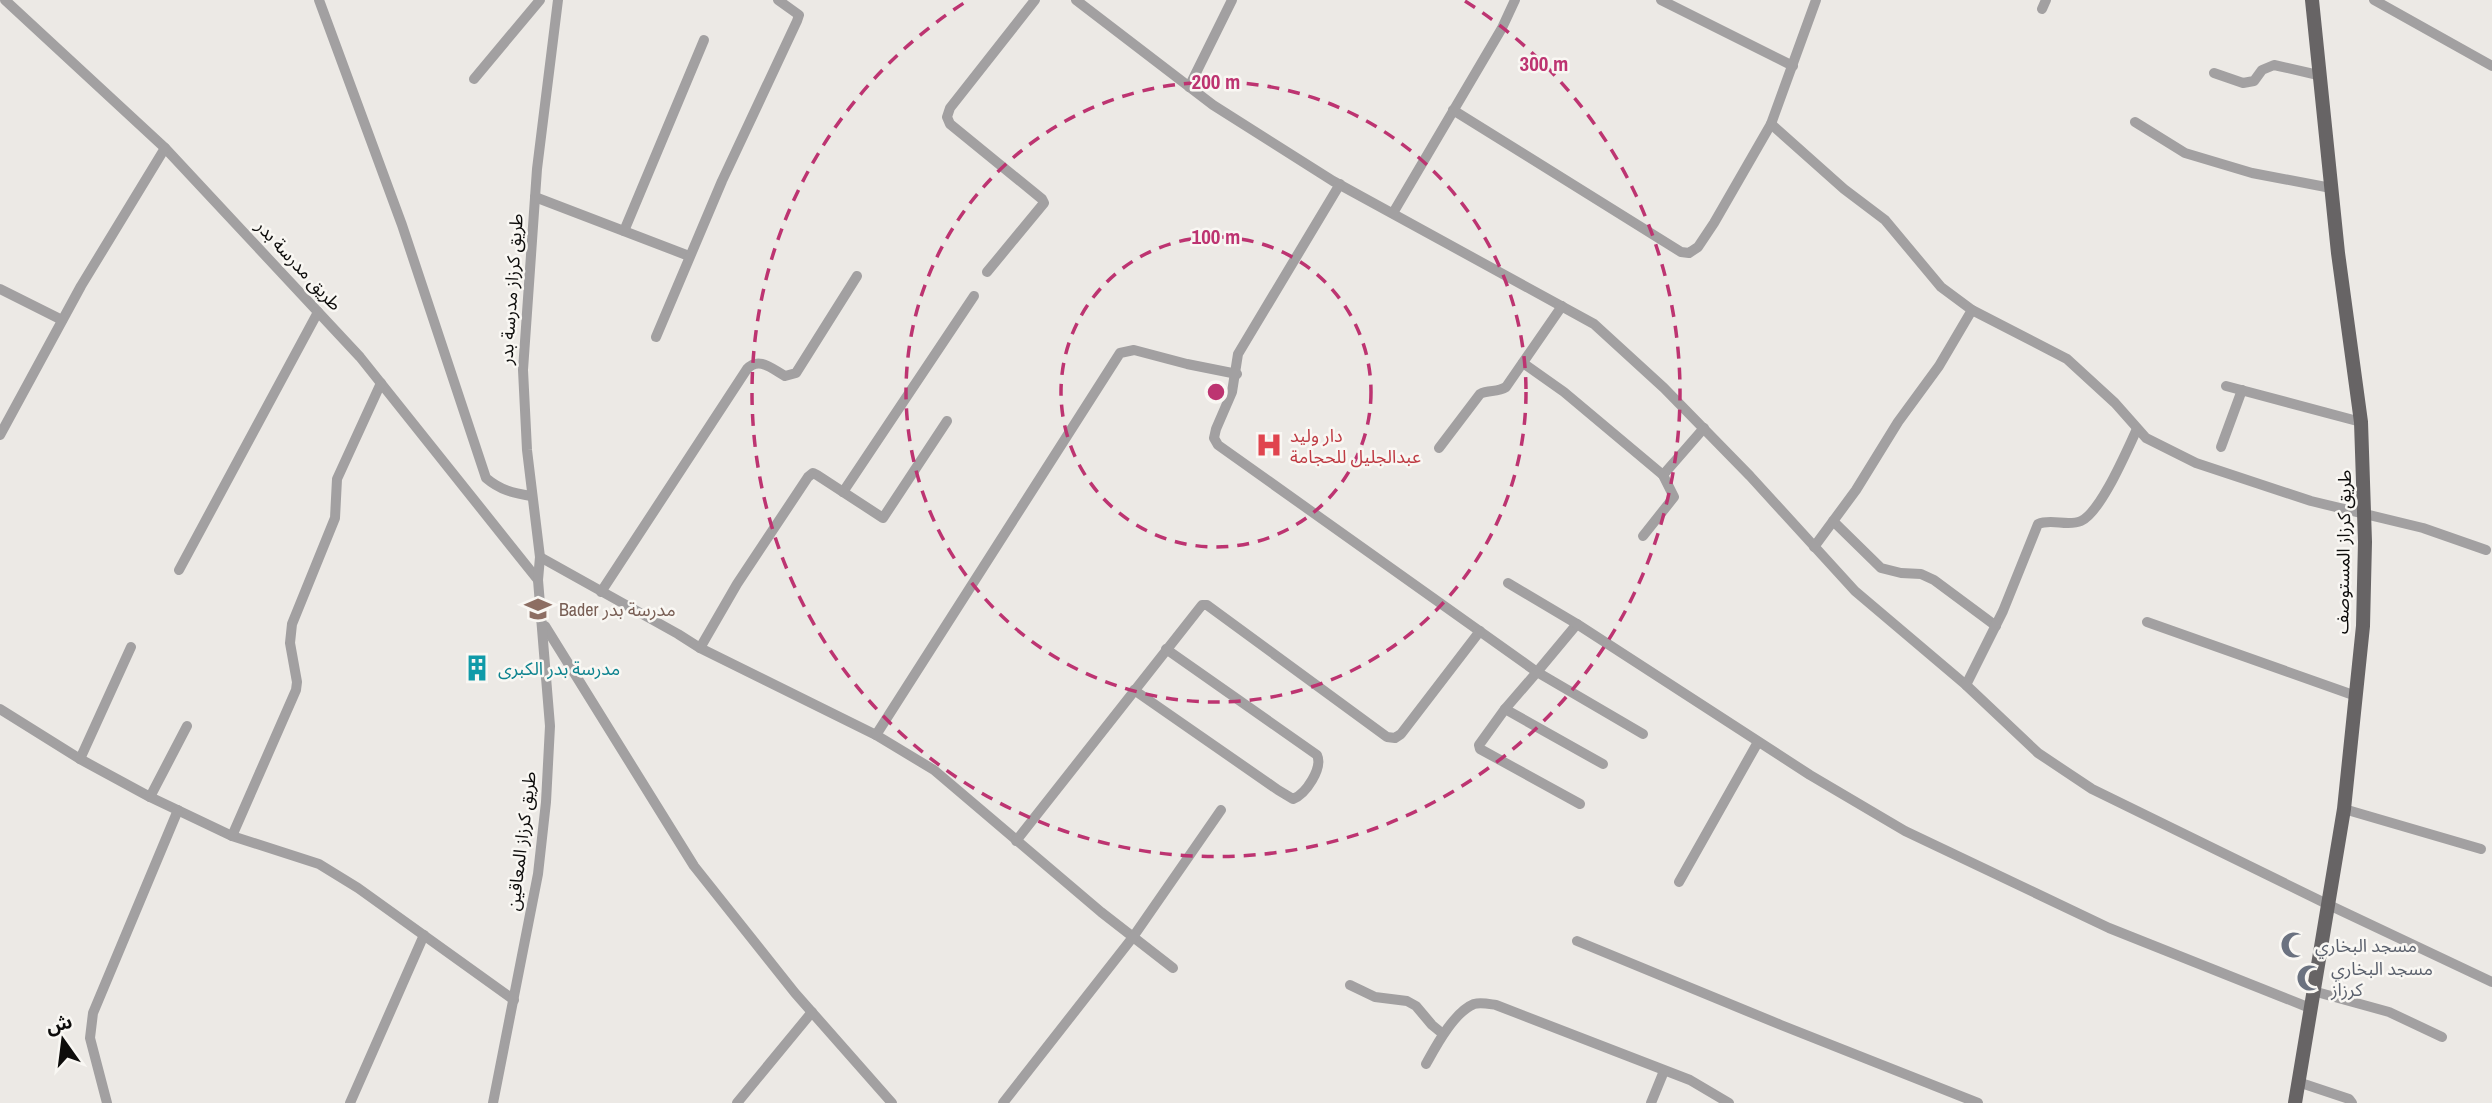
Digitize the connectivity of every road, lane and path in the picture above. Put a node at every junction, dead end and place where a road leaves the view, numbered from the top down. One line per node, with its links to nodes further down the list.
1 (5, 0): 25 (street, طريق مدرسة بدر)
2 (319, 0): 55 (street)
3 (540, 0): 20 (street)
4 (558, 0): 28 (street, طريق كرزاز مدرسة بدر)
5 (778, 0): 31 (street)
6 (1035, 0): 32 (street)
7 (1076, 0): 14 (street)
8 (1232, 0): 21 (street)
9 (1515, 0): 22 (street)
10 (1661, 0): 16 (street)
11 (1816, 0): 16 (street)
12 (2312, 0): 19 (main road, طريق كرزاز المستوصف)
13 (2374, 0): 17 (street)
14 (1090, 4): 21 (street)
15 (704, 40): 30 (street)
16 (1794, 66): 24 (street)
17 (2492, 66)
18 (2214, 73): 19 (street)
19 (2318, 75): 27 (main road, طريق كرزاز المستوصف)
20 (474, 79)
21 (1189, 87): 26 (street)
22 (1452, 110): 24 (street); 29 (street)
23 (2135, 122): 27 (street)
24 (1771, 124): 37 (street)
25 (165, 148): 38 (street, طريق مدرسة بدر); 39 (street)
26 (1340, 184): 29 (street); 42 (street)
27 (2331, 188): 47 (main road, طريق كرزاز المستوصف)
28 (535, 197): 30 (street); 55 (street, طريق كرزاز مدرسة بدر)
29 (1393, 213): 36 (street)
30 (624, 231): 31 (street)
31 (689, 256): 40 (street)
32 (987, 272)
33 (857, 276): 65 (street)
34 (0, 289): 39 (street)
35 (974, 296): 54 (street)
36 (1562, 306): 41 (street); 48 (street)
37 (1972, 310): 49 (street); 57 (street)
38 (318, 312): 43 (street, طريق مدرسة بدر); 62 (street)
39 (62, 320): 50 (street)
40 (656, 337)
41 (1523, 363): 52 (street); 53 (street)
42 (1237, 374): 70 (street); 82 (street)
43 (381, 383): 63 (street, طريق مدرسة بدر); 91 (street)
44 (2226, 386): 45 (street)
45 (2242, 390): 47 (street); 51 (street)
46 (947, 421): 54 (street)
47 (2361, 422): 56 (main road, طريق كرزاز المستوصف)
48 (1704, 428): 53 (street); 59 (street)
49 (2137, 429): 56 (street); 69 (street)
50 (0, 435)
51 (2221, 447)
52 (1439, 448)
53 (1663, 475): 58 (street)
54 (843, 492): 72 (street)
55 (531, 496): 61 (street, طريق كرزاز مدرسة بدر)
56 (2365, 516): 60 (street); 77 (main road, طريق كرزاز المستوصف)
57 (1833, 521): 59 (street); 69 (street)
58 (1643, 536)
59 (1814, 547): 75 (street)
60 (2486, 550)
61 (540, 557): 63 (street, طريق كرزاز مدرسة بدر); 65 (street)
62 (179, 570)
63 (538, 580): 67 (street, طريق كرزاز المعاقين)
64 (1508, 583): 68 (street)
65 (601, 592): 72 (street)
66 (2147, 622): 77 (street)
67 (543, 624): 103 (street, طريق كرزاز المعاقين); 105 (street)
68 (1577, 624): 74 (street); 83 (street)
69 (1996, 626): 75 (street)
70 (1480, 631): 73 (street); 74 (street)
71 (131, 647): 84 (street)
72 (700, 648): 82 (street)
73 (1166, 649): 76 (street); 76 (street)
74 (1537, 672): 79 (street); 81 (street)
75 (1966, 685): 95 (street)
76 (1134, 690): 92 (street)
77 (2356, 696): 88 (main road, طريق كرزاز المستوصف)
78 (0, 709): 84 (street)
79 (1505, 709): 85 (street); 87 (street)
80 (187, 726): 86 (street)
81 (1643, 734)
82 (876, 735): 92 (street)
83 (1758, 742): 94 (street); 104 (street)
84 (80, 760): 86 (street)
85 (1603, 764)
86 (150, 797): 89 (street)
87 (1580, 804)
88 (2344, 809): 93 (street); 95 (main road, طريق كرزاز المستوصف)
89 (178, 810): 91 (street); 111 (street)
90 (1221, 810): 97 (street)
91 (232, 836): 96 (street)
92 (1016, 841): 97 (street)
93 (2481, 849)
94 (1679, 882)
95 (2329, 905): 100 (street); 102 (main road, طريق كرزاز المستوصف)
96 (424, 935): 103 (street); 112 (street)
97 (1133, 937): 99 (street); 116 (street)
98 (1577, 941): 119 (street)
99 (1173, 968)
100 (2492, 982)
101 (1350, 985): 106 (street)
102 (2313, 991): 104 (main road, طريق كرزاز المستوصف); 107 (street)
103 (514, 1000): 113 (street, طريق كرزاز المعاقين)
104 (2309, 1008): 110 (main road, طريق كرزاز المستوصف)
105 (812, 1012): 114 (street); 115 (street)
106 (1443, 1034): 108 (street); 109 (street)
107 (2442, 1037)
108 (1426, 1064)
109 (1664, 1071): 117 (street); 118 (street)
110 (2298, 1082): 120 (main road, طريق كرزاز المستوصف); 121 (street)
111 (107, 1103)
112 (350, 1103)
113 (493, 1103)
114 (737, 1103)
115 (892, 1103)
116 (1003, 1103)
117 (1651, 1103)
118 (1729, 1103)
119 (1978, 1103)
120 (2295, 1103)
121 (2352, 1103)

